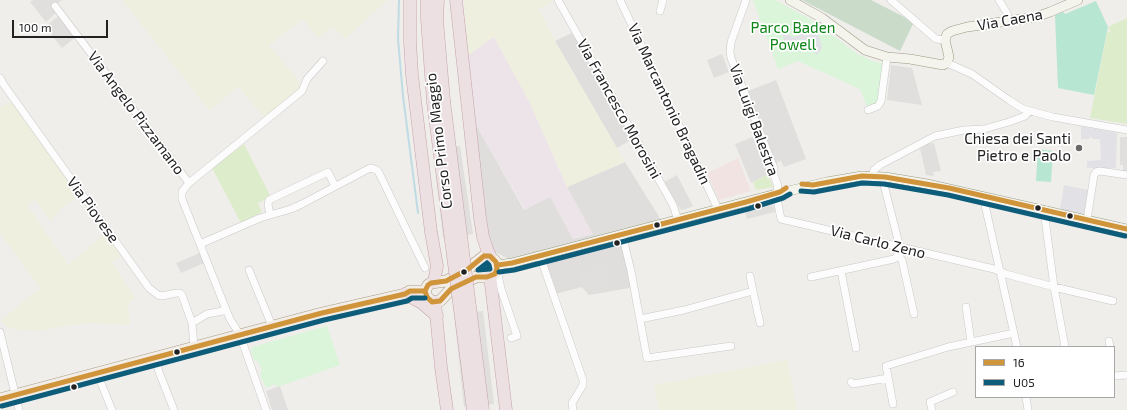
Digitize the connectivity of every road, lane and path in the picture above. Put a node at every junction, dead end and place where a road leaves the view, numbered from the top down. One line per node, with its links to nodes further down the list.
1 (410, 0): 50 (highway)
2 (428, 0): 15 (highway, Corso Primo Maggio)
3 (438, 0): 15 (highway, Corso Primo Maggio)
4 (456, 0): 42 (highway)
5 (558, 0): 35 (street, Via Francesco Morosini)
6 (620, 0): 32 (street, Via Marcantonio Bragadin)
7 (664, 0): 14 (street)
8 (746, 0): 30 (street, Via Luigi Balestra)
9 (790, 0): 18 (main road)
10 (891, 0): 17 (street)
11 (999, 0): 16 (street)
12 (1078, 0): 16 (main road, Via Caena)
13 (55, 6): 28 (street, Via Angelo Pizzamano)
14 (660, 11)
15 (432, 20): 49 (highway, Corso Primo Maggio, bridge)
16 (1010, 20): 17 (main road, Via Caena)
17 (945, 40): 20 (main road)
18 (887, 57): 20 (main road); 22 (street)
19 (323, 62): 28 (street, Via Angelo Pizzamano)
20 (947, 62): 23 (street)
21 (0, 78): 62 (street, Via Piovese)
22 (868, 110)
23 (1029, 111): 24 (street); 26 (street)
24 (1126, 129)
25 (1127, 175): 36 (street)
26 (872, 176): 27 (main road); 30 (main road)
27 (885, 177): 31 (main road); 40 (street)
28 (188, 182): 39 (street, Via Angelo Pizzamano)
29 (335, 186): 34 (street); 34 (street); 43 (street)
30 (776, 194): 32 (main road); 40 (street, Via Carlo Zeno)
31 (986, 197): 33 (main road); 46 (street)
32 (718, 209): 35 (main road)
33 (1046, 210): 36 (main road); 51 (street)
34 (270, 214): 39 (street)
35 (678, 220): 38 (main road)
36 (1087, 220): 37 (main road)
37 (1127, 229)
38 (622, 234): 41 (main road); 61 (street)
39 (200, 244): 57 (street, Via Angelo Pizzamano)
40 (899, 251): 45 (street); 46 (street, Via Carlo Zeno); 59 (street)
41 (540, 256): 42 (main road); 94 (street)
42 (494, 267): 50 (main road); 56 (main road); 68 (street); 93 (highway)
43 (425, 268)
44 (249, 270): 64 (street)
45 (841, 271): 48 (street); 74 (street)
46 (1000, 272): 51 (street, Via Carlo Zeno); 66 (street)
47 (750, 276): 53 (street)
48 (811, 277)
49 (461, 279): 91 (highway, bridge); 92 (highway, bridge)
50 (434, 282): 52 (main road)
51 (1054, 287): 55 (street, Via Carlo Zeno); 72 (street)
52 (425, 291): 54 (main road); 56 (main road)
53 (753, 291): 61 (street); 63 (street)
54 (405, 294): 60 (highway); 64 (main road)
55 (1113, 301)
56 (435, 302): 60 (highway)
57 (225, 307): 62 (street); 67 (street)
58 (966, 307): 69 (street)
59 (914, 314)
60 (436, 316): 90 (highway)
61 (640, 319): 70 (street)
62 (192, 323): 73 (street, Via Piovese)
63 (760, 323)
64 (272, 326): 67 (main road)
65 (0, 332): 82 (street)
66 (1014, 333): 69 (street); 71 (street)
67 (240, 335): 73 (main road); 89 (street)
68 (511, 338)
69 (971, 342): 79 (street)
70 (731, 346)
71 (1017, 346)
72 (1065, 346)
73 (194, 347): 75 (main road)
74 (856, 348)
75 (155, 358): 76 (main road); 88 (street)
76 (97, 373): 82 (main road); 87 (street)
77 (1115, 374): 78 (street)
78 (1127, 375)
79 (888, 378): 80 (street); 85 (street)
80 (851, 382)
81 (953, 392): 95 (street)
82 (15, 395): 84 (main road); 86 (street)
83 (1026, 398): 96 (street)
84 (0, 399)
85 (893, 404)
86 (19, 410)
87 (112, 410)
88 (174, 410)
89 (266, 410)
90 (447, 410)
91 (473, 410)
92 (483, 410)
93 (506, 410)
94 (573, 410)
95 (932, 410)
96 (1028, 410)

